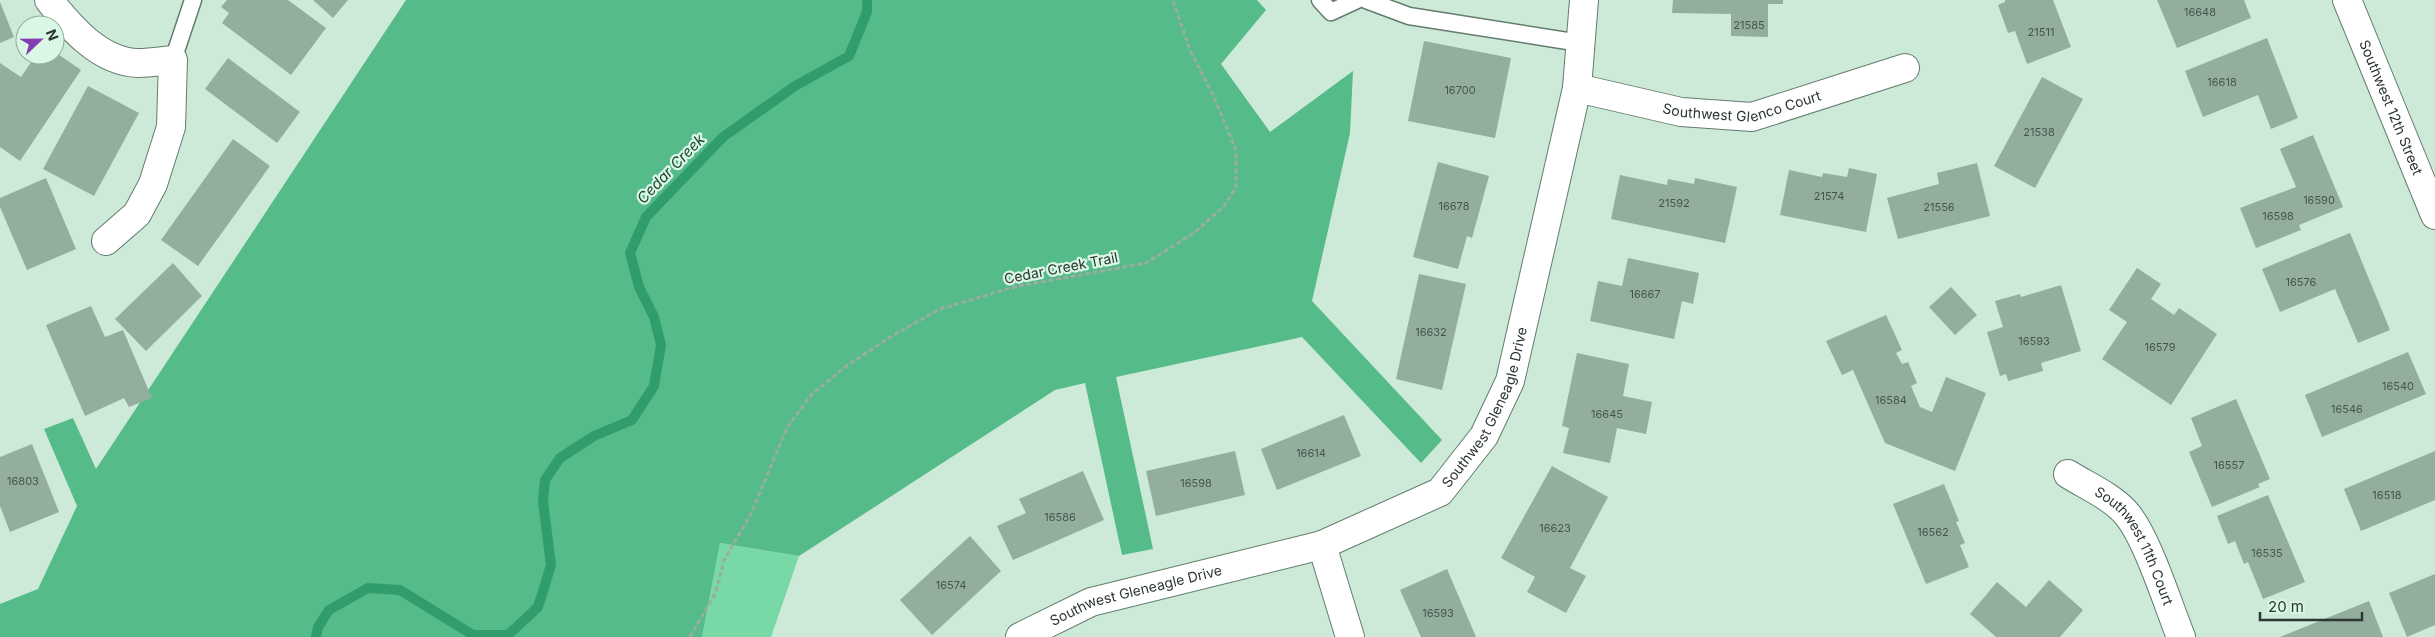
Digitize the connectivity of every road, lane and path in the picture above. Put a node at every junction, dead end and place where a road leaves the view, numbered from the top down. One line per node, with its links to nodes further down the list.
1 (49, 0): 10 (street)
2 (193, 0): 10 (lane)
3 (1173, 0): 17 (path, Cedar Creek Trail)
4 (1320, 0): 5 (lane)
5 (1357, 0)
6 (1366, 0): 9 (lane)
7 (1584, 0): 9 (street, Southwest Gleneagle Drive)
8 (2347, 0): 13 (street, Southwest 12th Street)
9 (1580, 43): 12 (street, Southwest Gleneagle Drive)
10 (173, 60): 14 (street)
11 (1905, 68): 12 (street, Southwest Glenco Court)
12 (1577, 88): 16 (street, Southwest Gleneagle Drive)
13 (2435, 215)
14 (106, 240)
15 (2068, 474): 20 (street, Southwest 11th Court)
16 (1322, 545): 18 (street, Southwest Gleneagle Drive); 19 (street)
17 (690, 637)
18 (1020, 637)
19 (1350, 637)
20 (2181, 637)

